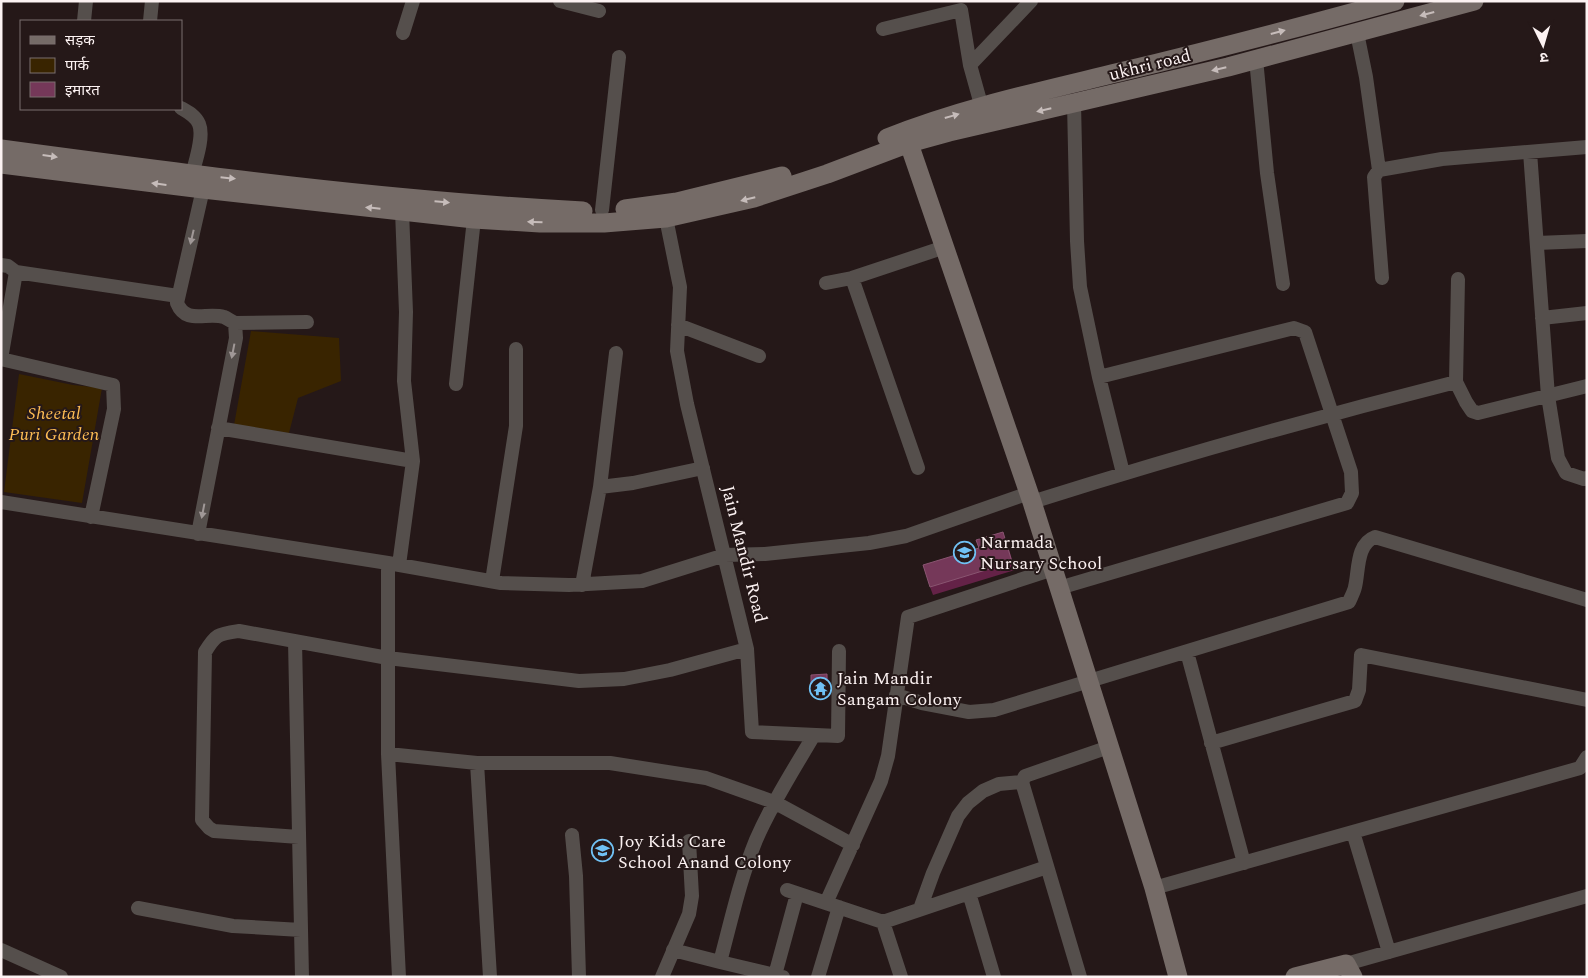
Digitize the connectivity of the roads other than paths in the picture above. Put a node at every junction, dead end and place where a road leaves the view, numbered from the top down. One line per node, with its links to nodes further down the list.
1 (86, 1): 11 (street)
2 (152, 1): 12 (street)
3 (413, 1): 15 (street)
4 (560, 1): 10 (street)
5 (1031, 1): 18 (street)
6 (1395, 1): 9 (street, ukhri road)
7 (1474, 1): 14 (street, one-way to 14)
8 (961, 6): 13 (street); 18 (street)
9 (1352, 7): 20 (street, ukhri road, one-way to 9)
10 (599, 11)
11 (84, 20)
12 (150, 20)
13 (883, 29)
14 (1357, 32): 17 (street); 27 (street)
15 (403, 33)
16 (619, 57): 29 (street)
17 (1256, 59): 19 (street, one-way to 19); 42 (street)
18 (970, 65): 20 (street)
19 (1074, 103): 22 (street, one-way to 22); 52 (street)
20 (982, 108): 22 (street, ukhri road, one-way to 20)
21 (182, 109): 28 (street)
22 (907, 137): 29 (street); 31 (street, one-way to 31); 35 (street)
23 (1587, 147): 25 (street)
24 (1, 149): 28 (street, one-way to 28)
25 (1530, 152): 27 (street); 34 (street)
26 (1, 164): 28 (street, one-way to 26)
27 (1379, 170): 39 (street)
28 (194, 183): 29 (street, one-way to 29); 30 (street, one-way to 28); 43 (street, one-way to 43)
29 (602, 210)
30 (402, 211): 32 (street); 59 (street)
31 (666, 218): 32 (street, one-way to 32); 48 (street, Jain Mandir Road)
32 (474, 219): 54 (street)
33 (1587, 241): 34 (street)
34 (1537, 243): 45 (street)
35 (945, 247): 38 (street); 65 (street)
36 (1, 265): 37 (street)
37 (16, 272): 43 (street); 67 (street)
38 (852, 278): 41 (street); 61 (street)
39 (1382, 278)
40 (1458, 279): 53 (street)
41 (826, 283)
42 (1283, 284)
43 (178, 296): 47 (street)
44 (1587, 313): 45 (street)
45 (1542, 318): 56 (street)
46 (307, 322): 47 (street)
47 (235, 324): 58 (street, one-way to 58)
48 (678, 325): 51 (street); 60 (street, Jain Mandir Road)
49 (516, 349): 72 (street)
50 (616, 353): 64 (street)
51 (759, 356)
52 (1099, 376): 57 (street); 62 (street)
53 (1456, 382): 56 (street); 57 (street)
54 (456, 384)
55 (1587, 386): 56 (street)
56 (1548, 396): 63 (street)
57 (1332, 413): 62 (street); 74 (street)
58 (218, 428): 59 (street); 68 (street, one-way to 68)
59 (413, 460): 70 (street)
60 (703, 468): 64 (street); 69 (street, Jain Mandir Road)
61 (918, 468)
62 (1123, 473): 65 (street)
63 (1587, 478)
64 (600, 487): 73 (street)
65 (1030, 498): 69 (street); 71 (street)
66 (1, 502): 67 (street)
67 (91, 516): 68 (street)
68 (198, 534): 70 (street)
69 (725, 555): 73 (street); 77 (street, Jain Mandir Road)
70 (394, 564): 72 (street); 80 (street)
71 (1053, 569): 74 (street); 82 (street)
72 (492, 581): 73 (street)
73 (582, 584)
74 (1059, 588): 81 (street)
75 (1587, 600): 79 (street)
76 (295, 642): 80 (street); 94 (street); 94 (street)
77 (747, 649): 80 (street); 84 (street, Jain Mandir Road)
78 (839, 651): 84 (street, Jain Mandir Road)
79 (1187, 652): 81 (street); 85 (street)
80 (388, 658): 87 (street)
81 (1088, 683): 82 (street); 86 (street)
82 (896, 695): 96 (street)
83 (1587, 700): 85 (street)
84 (814, 735): 91 (street)
85 (1211, 743): 97 (street)
86 (1109, 747): 90 (street); 99 (street)
87 (388, 754): 89 (street); 115 (street)
88 (1587, 757): 92 (street)
89 (477, 763): 91 (street); 116 (street)
90 (1022, 782): 98 (street); 104 (street)
91 (774, 802): 96 (street); 110 (street)
92 (1353, 832): 97 (street); 109 (street)
93 (572, 835): 117 (street)
94 (299, 838): 106 (street)
95 (689, 842): 108 (street)
96 (853, 845): 102 (street)
97 (1244, 863): 99 (street)
98 (1047, 867): 100 (street); 122 (street)
99 (1154, 888): 123 (street)
100 (968, 893): 104 (street); 121 (street)
101 (1587, 896): 109 (street)
102 (833, 905): 105 (street); 112 (street); 119 (street)
103 (138, 908): 106 (street)
104 (920, 909): 105 (street)
105 (882, 922): 120 (street)
106 (301, 930): 114 (street)
107 (1, 950): 113 (street)
108 (673, 950): 110 (street); 118 (street)
109 (1389, 952): 111 (street)
110 (720, 962): 112 (street)
111 (1349, 970): 124 (street)
112 (780, 976)
113 (61, 977)
114 (302, 977)
115 (398, 977)
116 (490, 977)
117 (579, 977)
118 (662, 977)
119 (818, 977)
120 (901, 977)
121 (994, 977)
122 (1080, 977)
123 (1178, 977)
124 (1295, 977)

